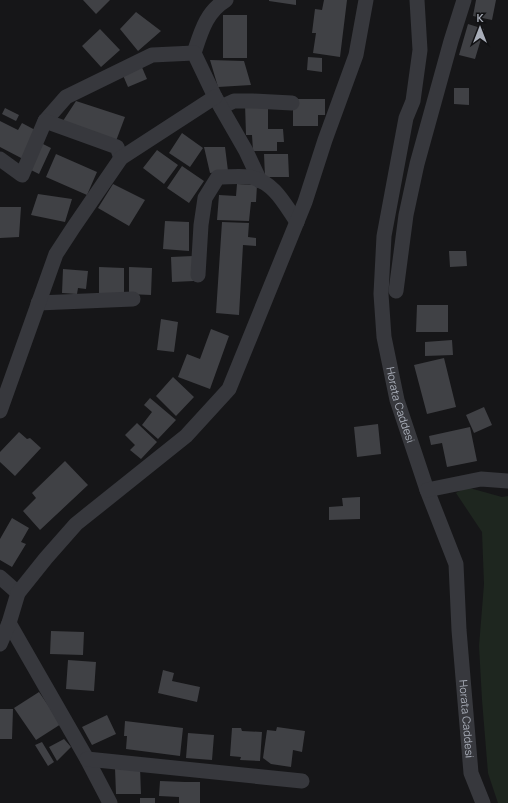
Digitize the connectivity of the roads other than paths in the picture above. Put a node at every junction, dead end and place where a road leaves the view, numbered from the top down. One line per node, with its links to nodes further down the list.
1 (226, 0): 5 (street)
2 (366, 0): 12 (street)
3 (417, 0): 19 (street, Horata Caddesi)
4 (464, 0): 14 (street)
5 (194, 53): 6 (street); 8 (street)
6 (218, 102): 7 (street); 9 (street); 11 (street)
7 (292, 103)
8 (45, 121): 9 (street); 10 (street)
9 (121, 158): 16 (street)
10 (0, 159)
11 (260, 181): 12 (street); 13 (street)
12 (297, 222): 21 (street)
13 (198, 275)
14 (396, 290)
15 (133, 299): 16 (street)
16 (38, 303): 17 (street)
17 (0, 411)
18 (508, 481): 19 (street)
19 (427, 490): 27 (street, Horata Caddesi)
20 (0, 577): 21 (street)
21 (18, 593): 22 (street)
22 (9, 622): 23 (street); 24 (street)
23 (0, 644)
24 (87, 759): 25 (street); 26 (street)
25 (302, 781)
26 (110, 803)
27 (483, 803)

